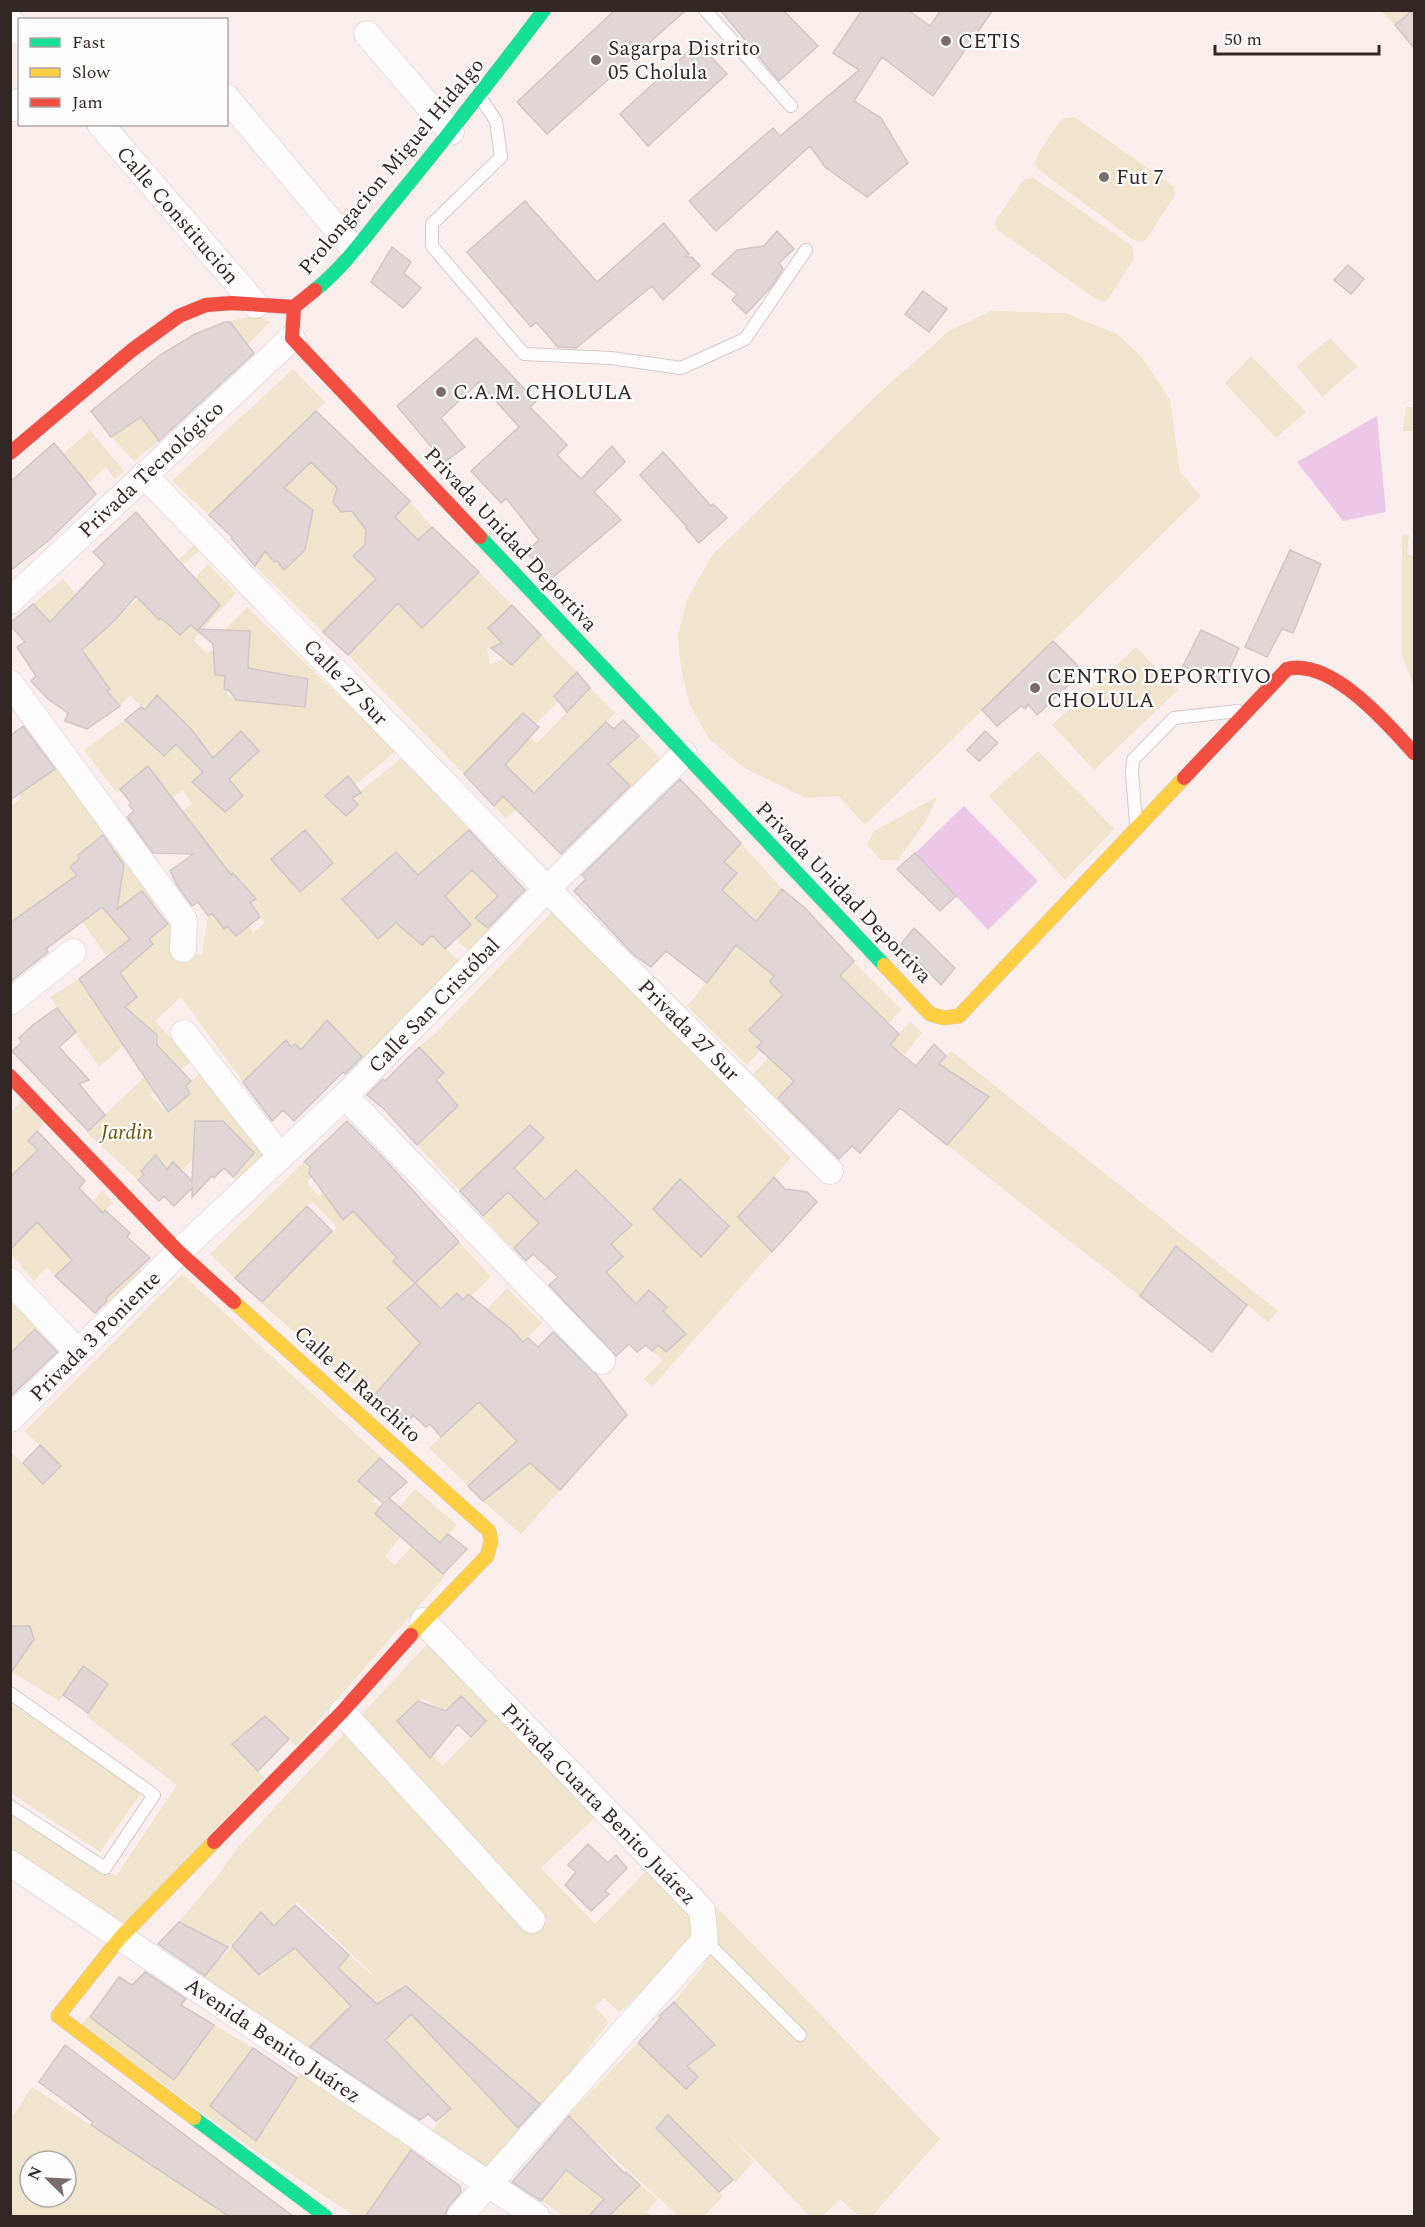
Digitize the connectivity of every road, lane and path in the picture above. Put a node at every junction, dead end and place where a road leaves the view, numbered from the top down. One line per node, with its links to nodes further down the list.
1 (544, 10): 4 (street, Prolongacion Miguel Hidalgo)
2 (705, 10): 6 (lane)
3 (367, 34): 8 (street)
4 (480, 96): 8 (street, Prolongacion Miguel Hidalgo); 10 (lane)
5 (228, 100): 9 (street)
6 (791, 106)
7 (102, 126): 11 (street, Calle Constitución)
8 (451, 132): 9 (street, Prolongacion Miguel Hidalgo)
9 (354, 249): 12 (street, Prolongacion Miguel Hidalgo)
10 (806, 250)
11 (256, 304): 12 (street); 14 (street)
12 (294, 307): 13 (street)
13 (292, 338): 15 (street, Privada Tecnológico); 20 (street, Privada Unidad Deportiva)
14 (10, 453)
15 (144, 475): 16 (street, Privada Tecnológico); 22 (street, Calle 27 Sur)
16 (10, 601)
17 (10, 683): 23 (street)
18 (1248, 710): 19 (street, Privada Unidad Deportiva); 21 (street, Privada Unidad Deportiva); 21 (lane)
19 (1414, 753)
20 (684, 754): 21 (street, Privada Unidad Deportiva); 22 (street, Calle San Cristóbal)
21 (1136, 829)
22 (547, 889): 28 (street, Calle San Cristóbal); 30 (street, Privada 27 Sur)
23 (183, 949)
24 (73, 952): 25 (street)
25 (10, 1002)
26 (184, 1033): 29 (street)
27 (10, 1076): 31 (street)
28 (345, 1096): 29 (street, Calle San Cristóbal); 34 (street)
29 (281, 1157): 31 (street, Calle San Cristóbal)
30 (830, 1171)
31 (179, 1252): 33 (street, Privada 3 Poniente); 36 (street, Calle El Ranchito)
32 (10, 1281): 33 (street)
33 (78, 1352): 35 (street, Privada 3 Poniente)
34 (602, 1361)
35 (10, 1419)
36 (423, 1621): 38 (street); 43 (street, Privada Cuarta Benito Juárez)
37 (10, 1693): 39 (lane)
38 (342, 1712): 41 (street); 42 (street)
39 (10, 1806)
40 (10, 1863): 42 (street, Avenida Benito Juárez)
41 (532, 1920)
42 (120, 1938): 45 (street, Avenida Benito Juárez); 46 (street)
43 (705, 1940): 44 (lane); 45 (street)
44 (800, 2035)
45 (487, 2184): 47 (street); 48 (street, Avenida Benito Juárez)
46 (325, 2217)
47 (460, 2217)
48 (536, 2217)

